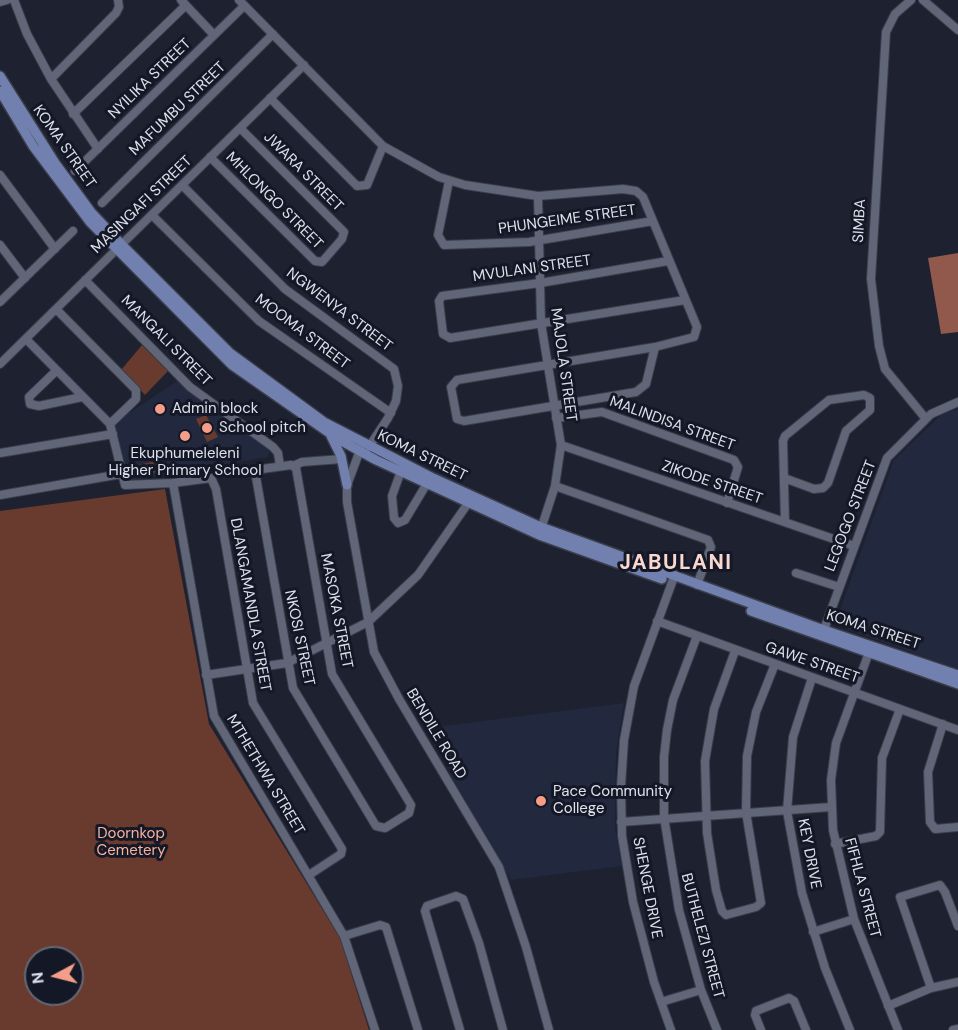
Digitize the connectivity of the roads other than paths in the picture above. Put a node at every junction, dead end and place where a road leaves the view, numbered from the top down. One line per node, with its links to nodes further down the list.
1 (7, 0): 8 (street)
2 (15, 0): 18 (street)
3 (118, 0): 18 (street)
4 (902, 0): 12 (street, SIMBA)
5 (911, 0): 12 (street)
6 (923, 0): 11 (street)
7 (930, 0): 11 (street)
8 (0, 2)
9 (183, 3): 15 (street); 21 (street)
10 (242, 3): 14 (street); 15 (street, NYILIKA STREET)
11 (935, 9): 13 (street)
12 (897, 11): 58 (street, SIMBA)
13 (958, 30)
14 (273, 34): 16 (street); 31 (street, MAFUMBU STREET)
15 (214, 35): 24 (street, NYILIKA STREET)
16 (304, 65): 20 (street, MASINGAFI STREET); 23 (street)
17 (0, 76): 37 (main road, KOMA STREET)
18 (51, 79): 21 (street)
19 (0, 91): 37 (main road, KOMA STREET)
20 (270, 98): 22 (street, MASINGAFI STREET); 23 (street)
21 (73, 114): 24 (street)
22 (240, 128): 25 (street, MASINGAFI STREET); 40 (street, JWARA STREET)
23 (383, 146): 28 (street)
24 (98, 149): 26 (street, NYILIKA STREET)
25 (210, 157): 29 (street, MASINGAFI STREET); 40 (street, MHLONGO STREET)
26 (75, 171)
27 (0, 175): 38 (street)
28 (449, 181): 30 (street); 35 (street, PHUNGEIME STREET)
29 (182, 185): 32 (street, MASINGAFI STREET); 56 (street, NGWENYA STREET)
30 (538, 196): 33 (street); 35 (street, MAJOLA STREET)
31 (102, 203)
32 (152, 215): 37 (street, MASINGAFI STREET); 56 (street, MOOMA STREET)
33 (653, 221): 35 (street, PHUNGEIME STREET); 39 (street)
34 (73, 231): 38 (street)
35 (539, 241): 43 (street, MAJOLA STREET)
36 (0, 246): 41 (street)
37 (118, 247): 42 (street, MASINGAFI STREET); 61 (main road, KOMA STREET); 63 (main road, KOMA STREET)
38 (55, 249): 41 (street)
39 (668, 261): 43 (street, MVULANI STREET); 44 (street)
40 (319, 262)
41 (25, 278): 45 (street)
42 (85, 280): 46 (street, MASINGAFI STREET); 66 (street, MANGALI STREET)
43 (540, 283): 47 (street, MAJOLA STREET); 47 (street, MVULANI STREET)
44 (685, 300): 47 (street); 49 (street)
45 (0, 302)
46 (56, 309): 48 (street, MASINGAFI STREET); 59 (street)
47 (541, 323): 51 (street, MAJOLA STREET)
48 (26, 339): 50 (street, MASINGAFI STREET); 52 (street)
49 (655, 347): 51 (street); 55 (street)
50 (0, 364)
51 (548, 364): 55 (street, MAJOLA STREET); 55 (street)
52 (56, 371): 53 (street); 53 (street)
53 (82, 398): 59 (street)
54 (958, 402): 58 (street, LEGOGO STREET)
55 (555, 406): 57 (street, MAJOLA STREET)
56 (391, 413): 63 (street, NGWENYA STREET)
57 (556, 418): 62 (street, MAJOLA STREET); 77 (street, MALINDISA STREET)
58 (926, 419): 80 (street, LEGOGO STREET)
59 (110, 424): 60 (street)
60 (113, 434): 64 (street); 69 (street)
61 (330, 434): 63 (main road, KOMA STREET); 65 (main road)
62 (561, 444): 74 (street, MAJOLA STREET); 77 (street, ZIKODE STREET)
63 (363, 447): 68 (main road, KOMA STREET); 71 (main road, KOMA STREET); 73 (street, BENDILE ROAD)
64 (0, 453)
65 (342, 459): 67 (street, NKOSI STREET); 73 (main road)
66 (280, 466): 67 (street, NKOSI STREET); 92 (street, NKOSI STREET)
67 (294, 467): 89 (street, MASOKA STREET)
68 (401, 471): 71 (main road, KOMA STREET); 71 (street)
69 (121, 474): 72 (street); 75 (street)
70 (784, 478): 70 (street); 78 (street)
71 (429, 480): 76 (main road, KOMA STREET)
72 (173, 483): 94 (street, DLANGAMANDLA STREET); 95 (street, MTHETHWA STREET)
73 (347, 485): 86 (street, BENDILE ROAD)
74 (555, 486): 79 (street, MAJOLA STREET); 83 (street)
75 (0, 495)
76 (470, 500): 79 (main road, KOMA STREET); 86 (street)
77 (727, 503): 78 (street, ZIKODE STREET)
78 (785, 522): 80 (street, ZIKODE STREET)
79 (540, 531): 82 (main road, KOMA STREET)
80 (854, 546): 84 (street, LEGOGO STREET)
81 (796, 573): 84 (street)
82 (673, 579): 83 (main road, KOMA STREET); 85 (street, SHENGE DRIVE); 87 (main road, KOMA STREET)
83 (697, 585): 87 (main road, KOMA STREET)
84 (839, 586): 87 (street, LEGOGO STREET)
85 (657, 621): 88 (street, GAWE STREET); 108 (street, SHENGE DRIVE)
86 (368, 622): 89 (street); 127 (street, BENDILE ROAD)
87 (822, 633): 90 (main road, KOMA STREET)
88 (697, 636): 91 (street, GAWE STREET); 107 (street, BUTHELEZI STREET)
89 (326, 645): 92 (street); 110 (street, MASOKA STREET)
90 (870, 649): 96 (main road, KOMA STREET); 98 (main road, KOMA STREET); 99 (street, FIFHLA STREET)
91 (735, 651): 93 (street, GAWE STREET); 106 (street)
92 (287, 663): 94 (street); 110 (street, NKOSI STREET)
93 (774, 664): 97 (street, GAWE STREET); 105 (street)
94 (247, 669): 95 (street); 112 (street, DLANGAMANDLA STREET)
95 (206, 675): 112 (street, MTHETHWA STREET)
96 (958, 675)
97 (812, 678): 99 (street, GAWE STREET); 104 (street, KEY DRIVE)
98 (958, 684)
99 (854, 692): 100 (street, GAWE STREET); 103 (street, FIFHLA STREET)
100 (900, 708): 101 (street, GAWE STREET); 111 (street)
101 (943, 724): 102 (street, GAWE STREET); 109 (street)
102 (958, 730)
103 (831, 807): 104 (street); 111 (street, FIFHLA STREET)
104 (787, 811): 105 (street); 115 (street, KEY DRIVE)
105 (746, 812): 106 (street); 106 (street)
106 (705, 816): 107 (street)
107 (664, 817): 108 (street); 119 (street, BUTHELEZI STREET)
108 (621, 822): 120 (street, SHENGE DRIVE)
109 (958, 827)
110 (380, 828)
111 (835, 844): 113 (street, FIFHLA STREET)
112 (309, 875): 116 (street, MTHETHWA STREET)
113 (854, 919): 115 (street); 121 (street, FIFHLA STREET)
114 (958, 926): 118 (street)
115 (813, 932): 132 (street, KEY DRIVE)
116 (345, 936): 123 (street, MTHETHWA STREET); 124 (street)
117 (958, 982): 118 (street)
118 (931, 988): 121 (street)
119 (701, 990): 120 (street); 129 (street, BUTHELEZI STREET)
120 (661, 1002): 128 (street, SHENGE DRIVE)
121 (888, 1006): 133 (street, FIFHLA STREET)
122 (958, 1029): 134 (street)
123 (375, 1030)
124 (418, 1030)
125 (460, 1030): 126 (street)
126 (503, 1030)
127 (549, 1030)
128 (671, 1030)
129 (717, 1030)
130 (761, 1030): 131 (street)
131 (806, 1030)
132 (850, 1030)
133 (898, 1030)
134 (953, 1030)

